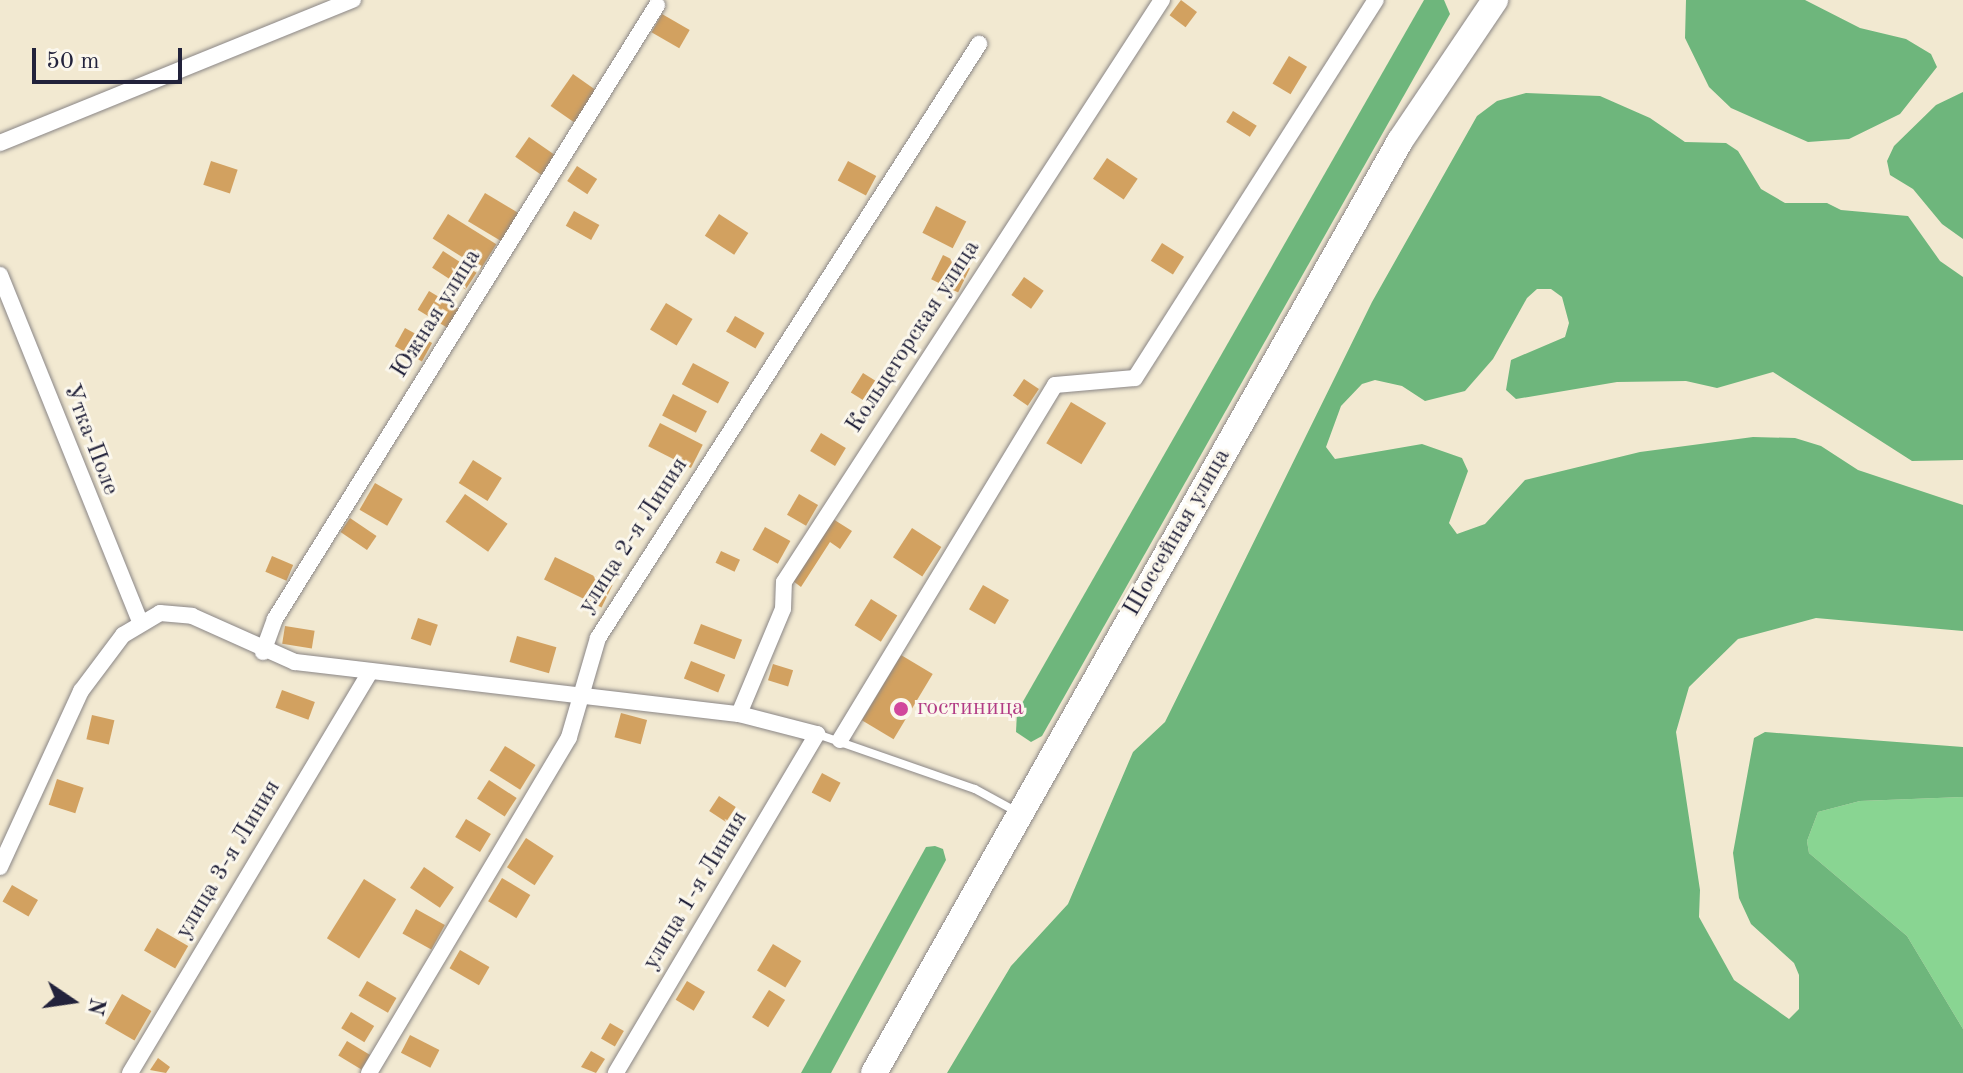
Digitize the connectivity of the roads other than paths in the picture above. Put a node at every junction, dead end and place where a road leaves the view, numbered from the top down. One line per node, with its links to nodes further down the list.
1 (353, 0): 7 (street)
2 (1162, 0): 13 (street, Кольцегорская улица)
3 (1376, 0): 15 (street)
4 (1495, 0): 16 (main road, Шоссейная улица)
5 (657, 5): 10 (street, Южная улица)
6 (979, 44): 12 (street, улица 2-я Линия)
7 (0, 143)
8 (0, 275): 9 (street, Утка-Поле)
9 (140, 621): 10 (street); 17 (street)
10 (263, 652): 11 (street)
11 (370, 672): 12 (street); 18 (street, улица 3-я Линия)
12 (580, 693): 13 (street); 19 (street, улица 2-я Линия)
13 (739, 714): 14 (street)
14 (817, 734): 15 (lane); 20 (street, улица 1-я Линия)
15 (840, 740): 16 (lane)
16 (1019, 813): 21 (main road, Шоссейная улица)
17 (0, 867)
18 (130, 1073)
19 (369, 1073)
20 (616, 1073)
21 (874, 1073)

